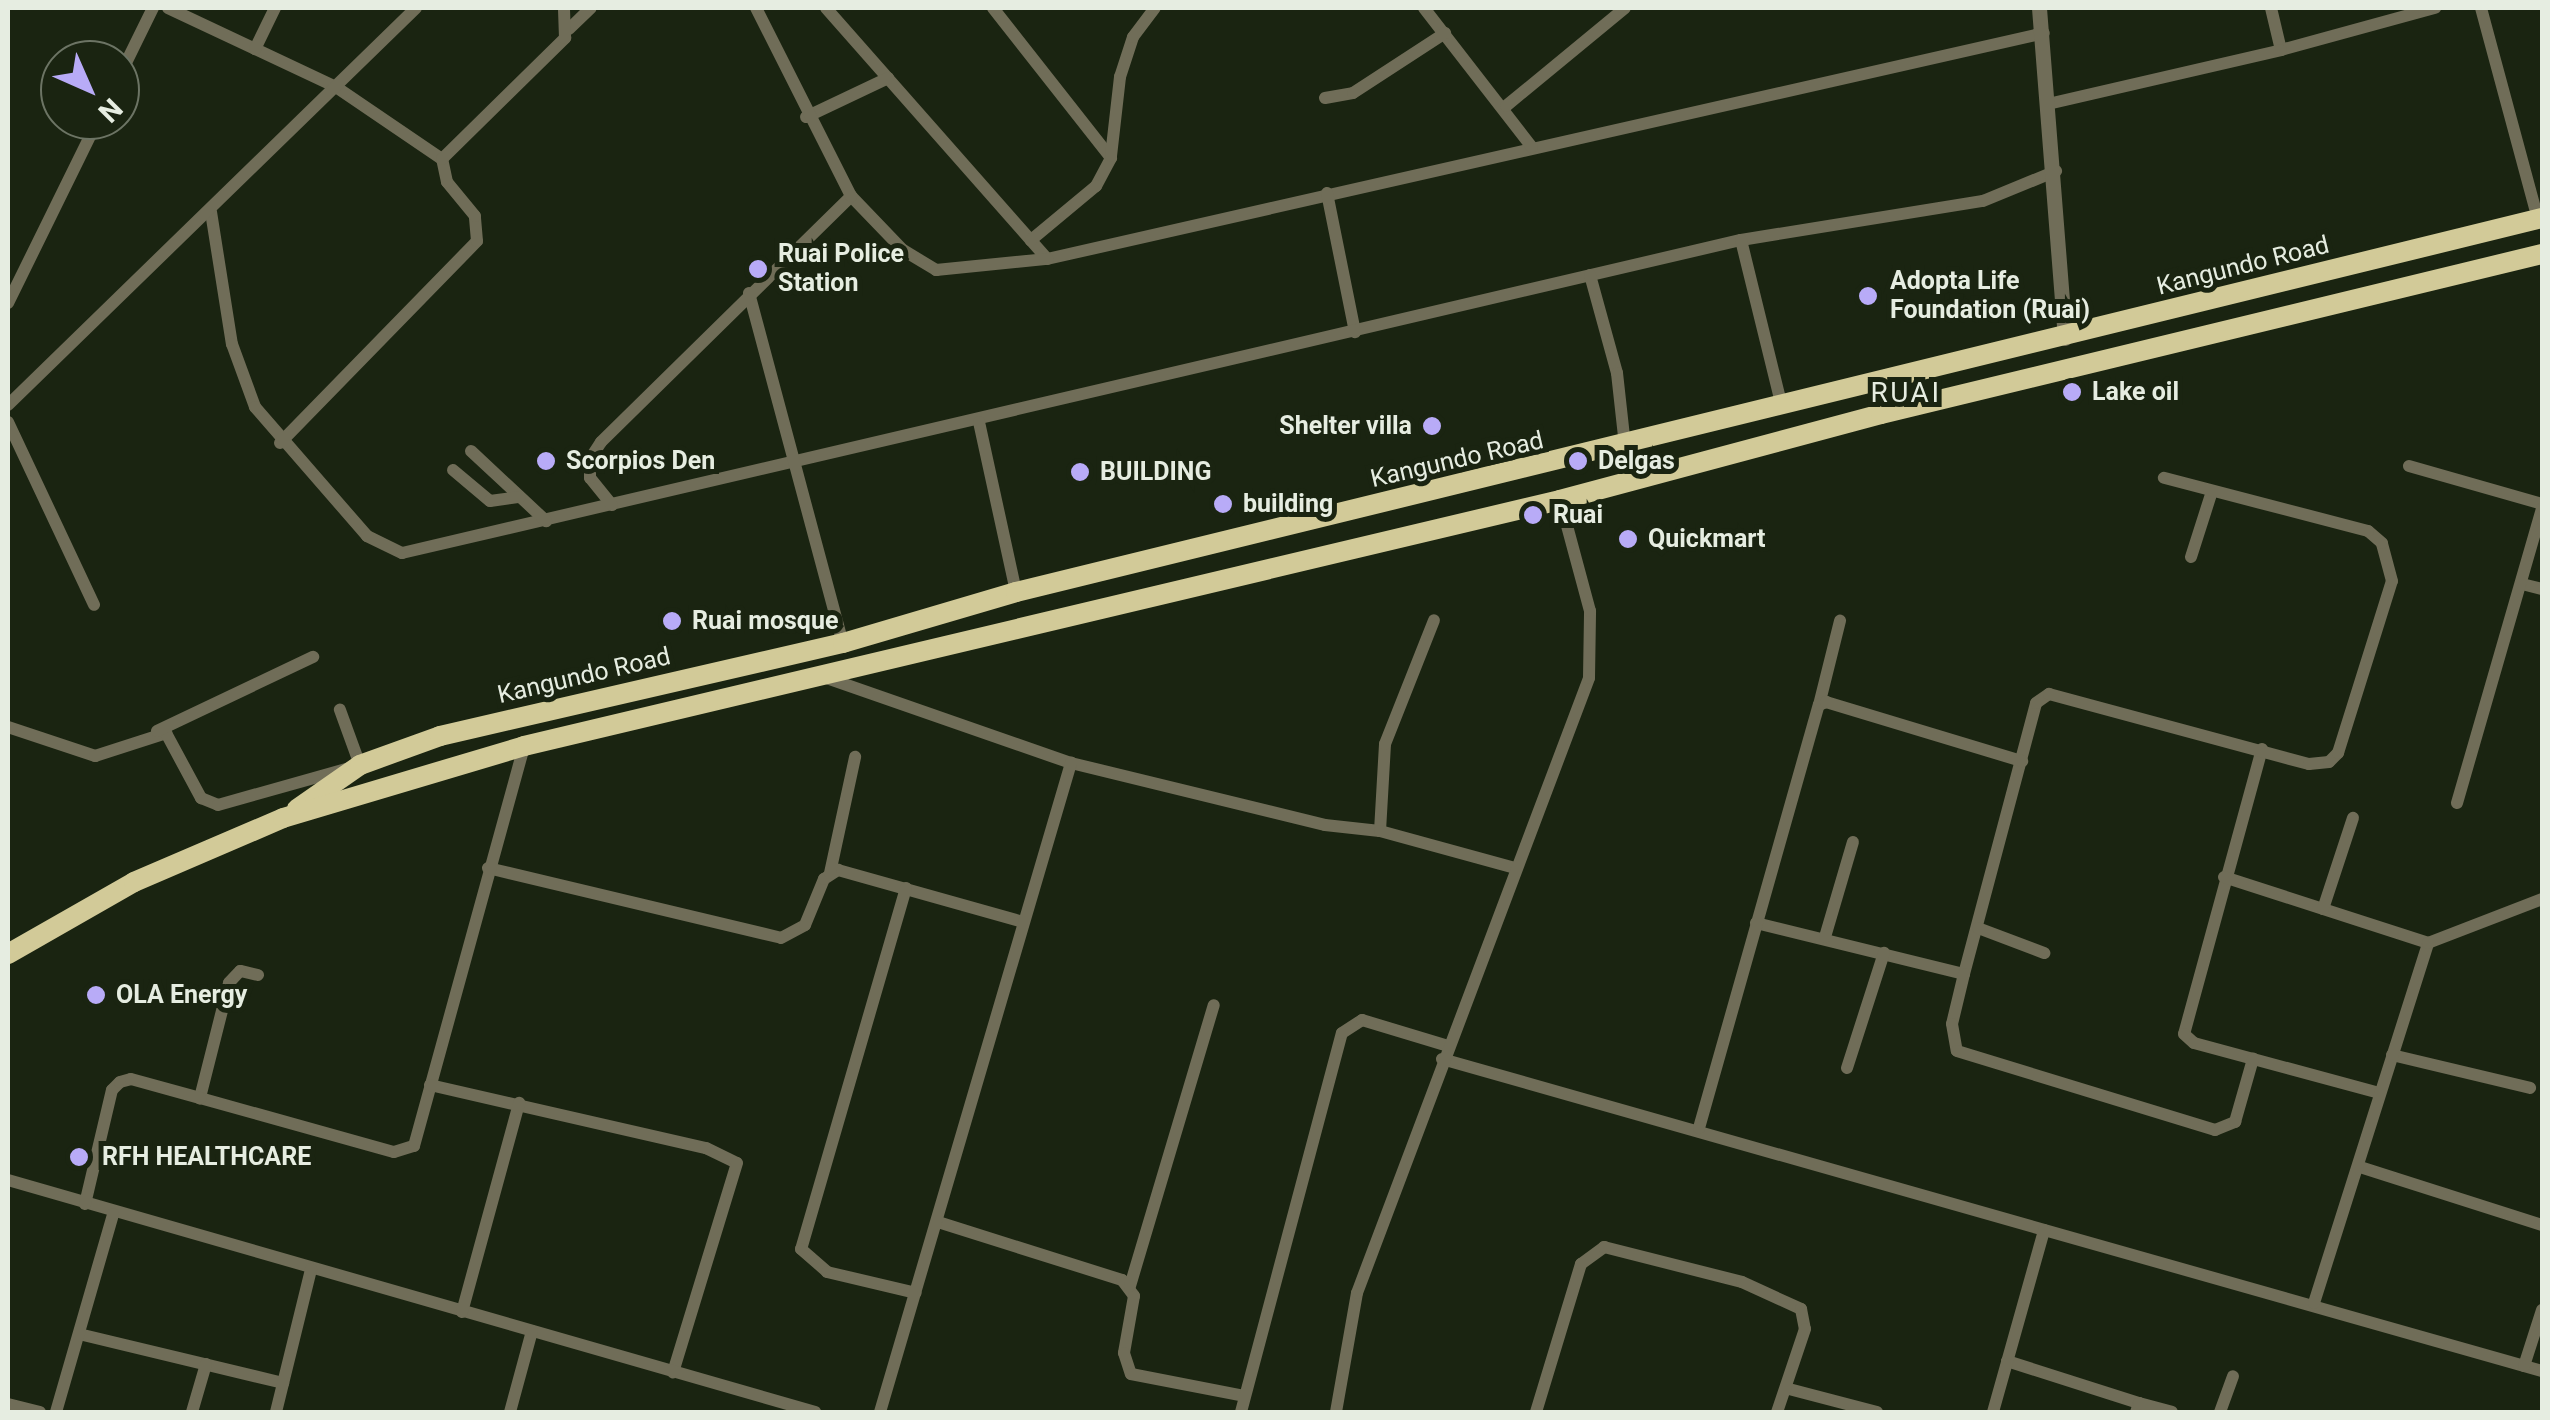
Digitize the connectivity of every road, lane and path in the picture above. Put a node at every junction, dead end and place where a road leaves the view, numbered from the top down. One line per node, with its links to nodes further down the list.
1 (153, 8): 20 (street)
2 (168, 8): 21 (street)
3 (275, 8): 21 (street)
4 (416, 8): 24 (street)
5 (564, 8): 17 (street)
6 (591, 8): 17 (street)
7 (756, 8): 28 (street)
8 (826, 8): 23 (street)
9 (993, 8): 31 (street)
10 (1155, 8): 31 (street)
11 (1424, 8): 18 (street)
12 (1625, 8): 27 (street)
13 (2040, 8): 19 (street)
14 (2270, 8): 22 (street)
15 (2435, 8): 22 (street)
16 (2481, 8): 37 (street)
17 (570, 29): 32 (street)
18 (1445, 32): 25 (street); 27 (street)
19 (2044, 33): 26 (street); 30 (street)
20 (137, 40)
21 (255, 49): 24 (street)
22 (2281, 50): 26 (street)
23 (888, 78): 28 (street); 38 (street)
24 (336, 87): 32 (street); 36 (street)
25 (1325, 98)
26 (2048, 104): 33 (street)
27 (1506, 106): 30 (street)
28 (806, 116): 35 (street)
29 (88, 140): 44 (street)
30 (1532, 147): 34 (street)
31 (1111, 158): 38 (street)
32 (442, 160): 51 (street)
33 (2056, 171): 39 (street); 46 (street)
34 (1328, 193): 41 (street); 45 (street)
35 (851, 196): 41 (street); 43 (street)
36 (211, 212): 47 (street); 51 (street)
37 (2539, 213): 46 (highway, Kangundo Road)
38 (1031, 240): 41 (street)
39 (1740, 240): 42 (street); 48 (street)
40 (2542, 254): 58 (highway, Kangundo Road)
41 (1047, 259)
42 (1590, 276): 45 (street); 52 (street)
43 (748, 293): 54 (street); 62 (street)
44 (8, 303)
45 (1355, 332): 50 (street)
46 (2065, 338): 48 (highway, Kangundo Road)
47 (8, 405)
48 (1782, 408): 52 (highway, Kangundo Road)
49 (8, 422): 69 (street)
50 (979, 422): 54 (street); 68 (street)
51 (280, 443): 64 (street)
52 (1622, 446): 58 (highway); 68 (highway, Kangundo Road)
53 (471, 451): 60 (street)
54 (796, 464): 62 (street); 72 (street)
55 (2409, 466): 63 (street)
56 (453, 470): 60 (street)
57 (2164, 478): 59 (street)
58 (1626, 483): 61 (highway, Kangundo Road)
59 (2212, 491): 65 (street); 81 (street)
60 (520, 497): 64 (street)
61 (1560, 500): 74 (highway, Kangundo Road); 93 (street)
62 (612, 505): 64 (street)
63 (2542, 506): 66 (street)
64 (546, 521)
65 (2191, 557)
66 (2522, 584): 67 (street); 87 (street)
67 (2542, 590)
68 (1016, 592): 72 (highway, Kangundo Road)
69 (94, 605)
70 (1434, 620): 90 (street)
71 (1840, 621): 75 (street)
72 (843, 644): 79 (highway, Kangundo Road)
73 (313, 657): 78 (street)
74 (814, 674): 80 (highway, Kangundo Road); 84 (street)
75 (1819, 705): 83 (street); 100 (street)
76 (340, 710): 85 (street)
77 (8, 727): 78 (street)
78 (155, 732): 85 (street)
79 (440, 736): 85 (highway, Kangundo Road); 86 (highway)
80 (524, 746): 86 (highway, Kangundo Road); 92 (street)
81 (2262, 749): 83 (street); 95 (street)
82 (855, 757): 94 (street)
83 (2022, 761): 101 (street)
84 (1071, 763): 90 (street); 99 (street)
85 (360, 764): 88 (highway, Kangundo Road)
86 (453, 768): 88 (highway, Kangundo Road)
87 (2457, 803)
88 (283, 818): 106 (highway, Kangundo Road)
89 (2353, 818): 98 (street)
90 (1380, 831): 93 (street)
91 (1854, 842): 102 (street)
92 (488, 868): 94 (street); 114 (street)
93 (1516, 868): 110 (street)
94 (830, 873): 96 (street)
95 (2224, 877): 98 (street); 112 (street)
96 (906, 888): 99 (street); 129 (street)
97 (2542, 899): 103 (street)
98 (2323, 909): 103 (street)
99 (1024, 922): 124 (street)
100 (1756, 923): 102 (street); 119 (street)
101 (1978, 928): 105 (street); 107 (street)
102 (1826, 937): 104 (street)
103 (2428, 942): 111 (street)
104 (1884, 953): 107 (street); 113 (street)
105 (2044, 953)
106 (8, 954)
107 (1964, 974): 112 (street)
108 (258, 975): 117 (street)
109 (1214, 1005): 128 (street)
110 (1445, 1052): 119 (street); 143 (street); 154 (street)
111 (2392, 1055): 115 (street); 116 (street)
112 (2254, 1060): 116 (street)
113 (1847, 1068)
114 (430, 1085): 117 (street); 118 (street)
115 (2530, 1088)
116 (2380, 1094): 120 (street)
117 (200, 1098): 122 (street)
118 (519, 1104): 132 (street); 139 (street)
119 (1699, 1128): 126 (street)
120 (2360, 1166): 125 (street); 130 (street)
121 (8, 1180): 122 (street)
122 (85, 1204): 123 (street)
123 (113, 1214): 127 (street); 134 (street)
124 (938, 1222): 128 (street); 129 (street)
125 (2542, 1225)
126 (2044, 1230): 130 (street); 135 (street)
127 (311, 1269): 132 (street); 141 (street)
128 (1130, 1286): 143 (street)
129 (916, 1293): 152 (street)
130 (2314, 1304): 137 (street)
131 (2542, 1310): 137 (street)
132 (462, 1312): 133 (street)
133 (532, 1331): 139 (street); 150 (street)
134 (79, 1334): 136 (street); 147 (street)
135 (2008, 1362): 145 (street); 158 (street)
136 (206, 1364): 141 (street); 148 (street)
137 (2524, 1366): 138 (street)
138 (2542, 1371)
139 (673, 1372): 151 (street)
140 (2233, 1376): 160 (street)
141 (283, 1383): 149 (street)
142 (1788, 1388): 155 (street); 156 (street); 157 (street)
143 (1244, 1396): 153 (street)
144 (8, 1404): 146 (street)
145 (2138, 1408): 159 (street)
146 (40, 1412)
147 (56, 1412)
148 (192, 1412)
149 (276, 1412)
150 (510, 1412)
151 (815, 1412)
152 (880, 1412)
153 (1241, 1412)
154 (1336, 1412)
155 (1536, 1412)
156 (1777, 1412)
157 (1877, 1412)
158 (1993, 1412)
159 (2172, 1412)
160 (2220, 1412)

